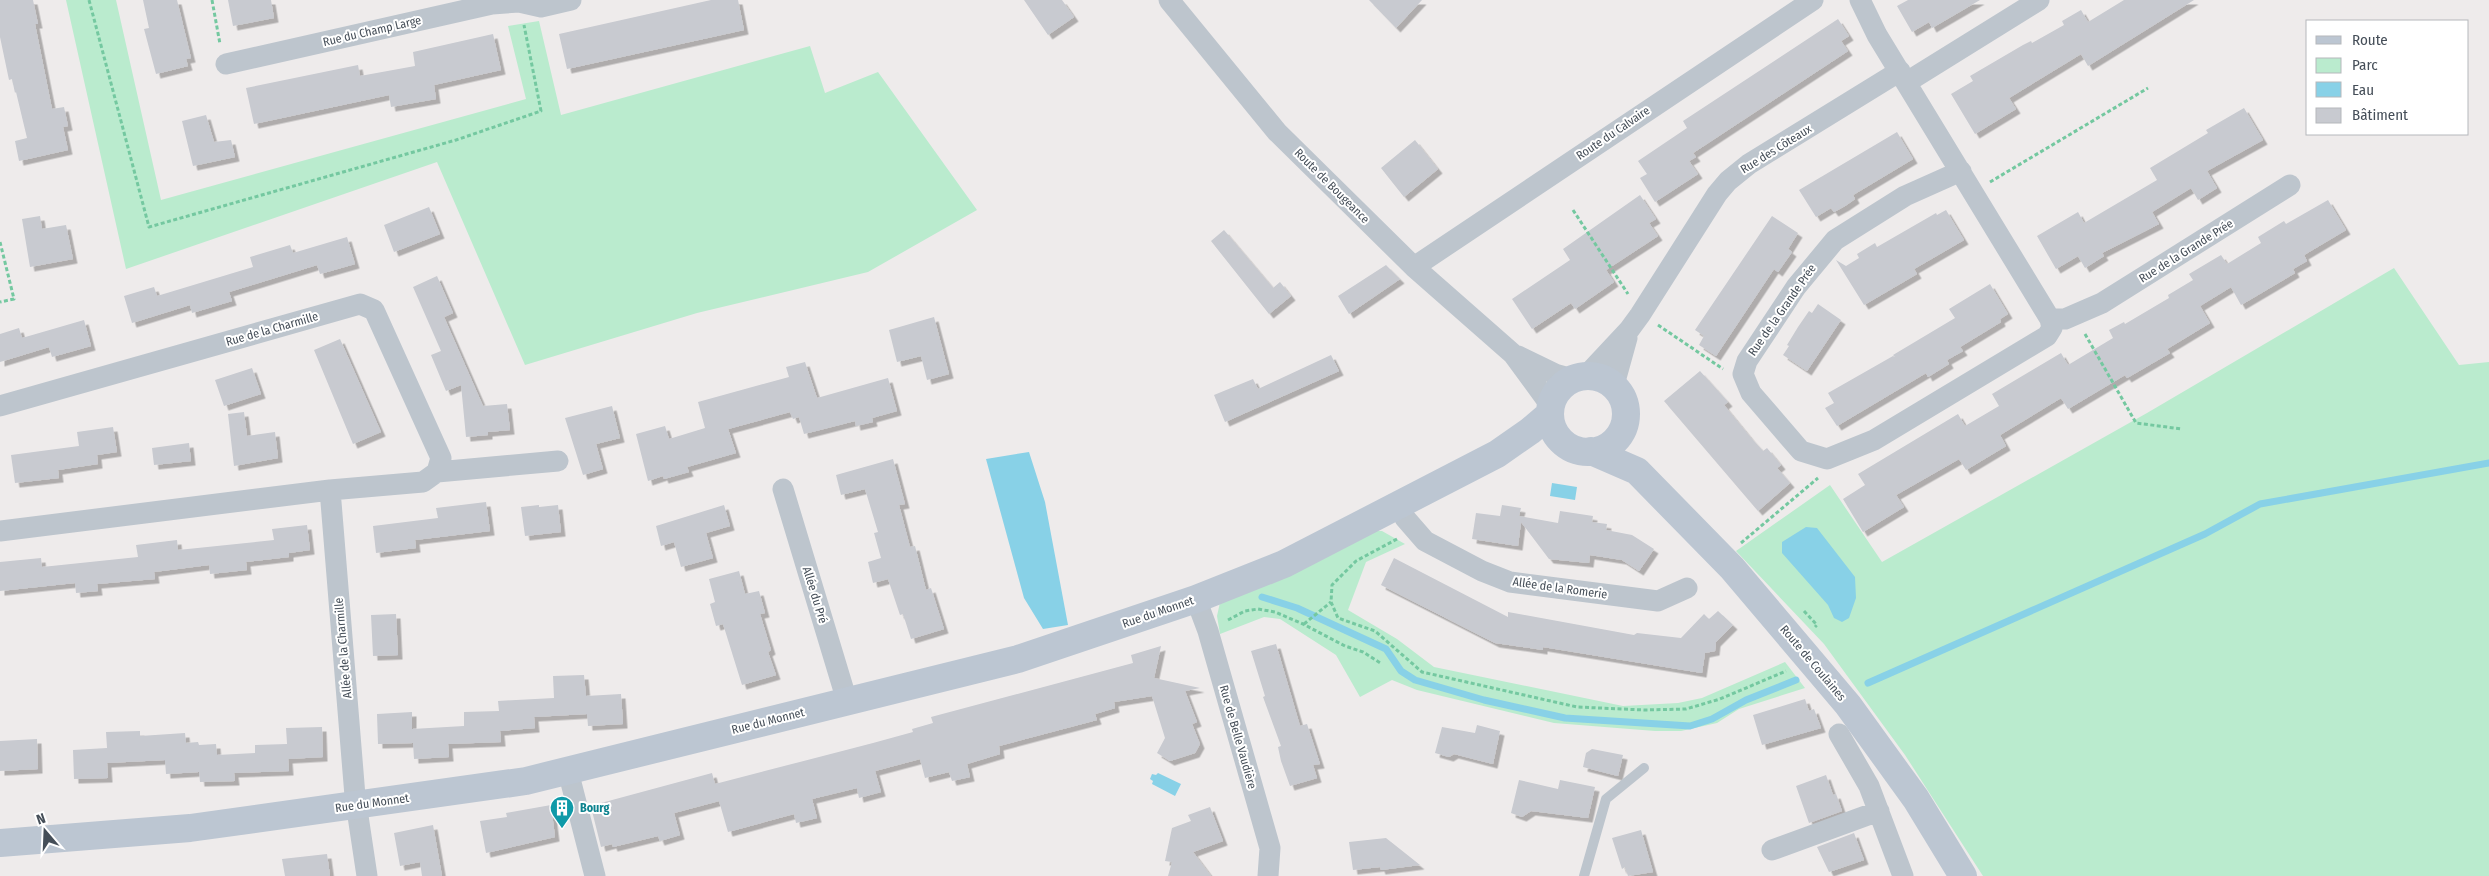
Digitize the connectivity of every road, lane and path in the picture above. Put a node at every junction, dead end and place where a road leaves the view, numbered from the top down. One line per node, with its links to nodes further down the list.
1 (89, 0): 8 (path)
2 (212, 0): 9 (path)
3 (571, 0): 8 (street, Rue du Champ Large)
4 (1169, 0): 16 (street, Route de Bougeance)
5 (1813, 0): 16 (street, Route du Calvaire)
6 (1860, 0): 10 (street)
7 (2039, 0): 10 (street, Rue des Côteaux)
8 (519, 1): 9 (street, Rue du Champ Large)
9 (226, 64)
10 (1904, 76): 12 (street); 20 (street, Rue des Côteaux)
11 (2148, 88): 14 (path)
12 (1961, 171): 14 (street); 30 (street, Rue de la Grande Prée)
13 (2290, 185): 18 (street, Rue de la Grande Prée)
14 (1974, 191): 19 (street)
15 (0, 242): 17 (path)
16 (1414, 267): 21 (street, Route de Bougeance)
17 (0, 302)
18 (2080, 314): 19 (street, Rue de la Grande Prée); 27 (path)
19 (2050, 319): 30 (street)
20 (1629, 330): 22 (street, Rue des Côteaux); 23 (street, Rue des Côteaux)
21 (1513, 354): 22 (street, Route de Bougeance); 25 (street, Route de Bougeance)
22 (1579, 378): 23 (street); 25 (street)
23 (1614, 386): 26 (street)
24 (0, 406): 33 (street, Rue de la Charmille)
25 (1551, 410): 28 (street); 29 (street, Rue du Monnet)
26 (1623, 426): 28 (street); 32 (street, Route de Coulaines)
27 (2182, 429)
28 (1579, 448): 29 (street, Rue du Monnet); 32 (street, Route de Coulaines)
29 (1497, 454): 36 (street, Rue du Monnet)
30 (1827, 459): 39 (path)
31 (558, 461): 33 (street)
32 (1637, 471): 60 (street, Route de Coulaines)
33 (437, 472): 35 (street)
34 (783, 489): 47 (street, Allée du Pré)
35 (330, 490): 38 (street); 51 (street, Allée de la Charmille)
36 (1399, 504): 37 (street, Allée de la Romerie); 41 (street, Rue du Monnet)
37 (1415, 529): 40 (street, Allée de la Romerie); 42 (path)
38 (0, 532)
39 (1740, 544)
40 (1687, 588)
41 (1196, 599): 44 (street, Rue de Belle Vaudière); 47 (street, Rue du Monnet)
42 (1331, 602): 43 (path); 46 (path)
43 (1303, 624): 44 (path); 45 (path)
44 (1208, 631): 57 (street, Rue de Belle Vaudière)
45 (1382, 664)
46 (1794, 667)
47 (847, 701): 50 (street, Rue du Monnet)
48 (1839, 734): 52 (street)
49 (1644, 768): 58 (lane)
50 (568, 772): 51 (street, Rue du Monnet); 56 (street)
51 (357, 806): 53 (street, Rue du Monnet); 55 (street, Allée de la Charmille)
52 (1879, 812): 54 (street); 59 (street)
53 (0, 843)
54 (1772, 850)
55 (367, 876)
56 (595, 876)
57 (1268, 876)
58 (1584, 876)
59 (1903, 876)
60 (1963, 876)

